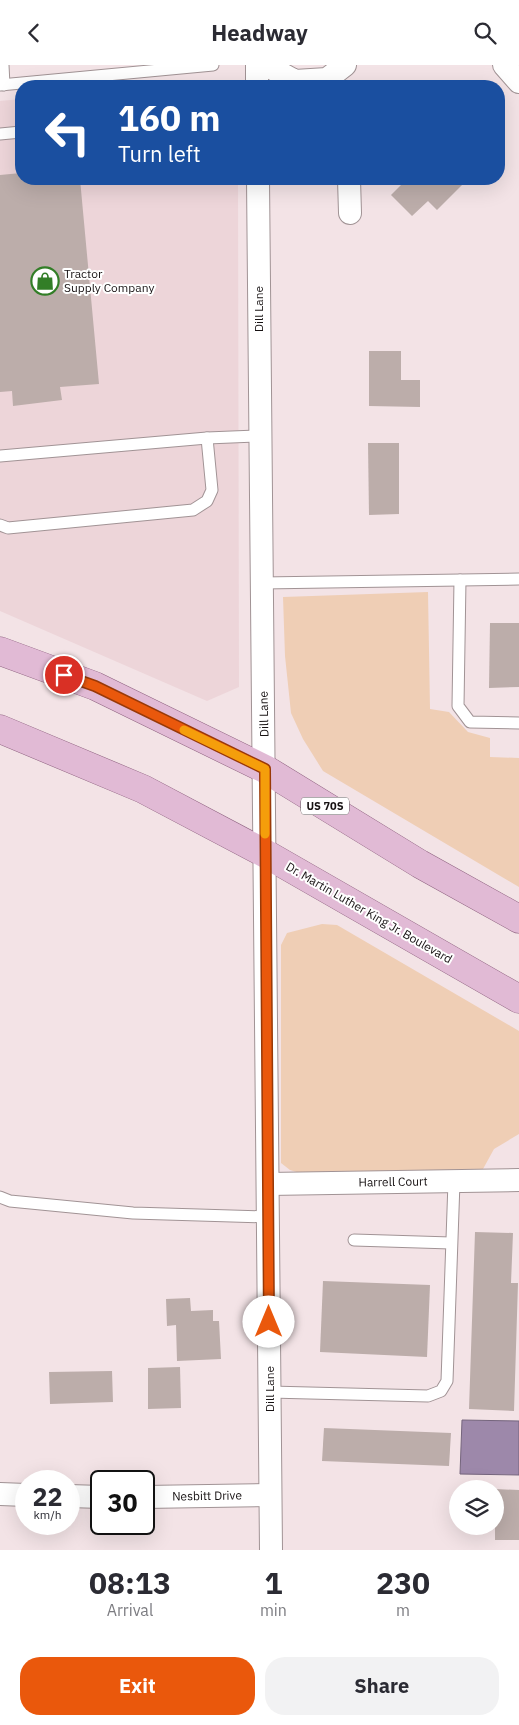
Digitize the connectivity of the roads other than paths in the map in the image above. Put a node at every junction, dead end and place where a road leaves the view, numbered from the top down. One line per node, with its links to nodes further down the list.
1 (3, 65): 13 (lane)
2 (212, 65): 7 (lane)
3 (257, 65): 8 (street)
4 (266, 65): 9 (street)
5 (346, 65): 10 (street); 11 (street)
6 (504, 65): 12 (street)
7 (132, 80)
8 (257, 80)
9 (293, 80)
10 (311, 80)
11 (347, 80)
12 (519, 82)
13 (2, 85): 14 (lane)
14 (15, 85)
15 (15, 132): 16 (lane)
16 (0, 134)
17 (258, 185): 20 (street, Dill Lane)
18 (349, 185): 19 (street)
19 (350, 213)
20 (260, 436): 21 (lane); 26 (street, Dill Lane)
21 (208, 438): 22 (lane); 23 (lane)
22 (0, 456)
23 (0, 525)
24 (519, 579): 25 (lane)
25 (460, 580): 26 (lane); 28 (lane)
26 (262, 583): 30 (street, Dill Lane)
27 (0, 651): 30 (main road, US 70S)
28 (519, 723)
29 (0, 729): 31 (main road, Dr. Martin Luther King Jr. Boulevard)
30 (265, 769): 31 (street, Dill Lane); 32 (main road, US 70S)
31 (266, 854): 33 (main road, Dr. Martin Luther King Jr. Boulevard); 36 (street, Dill Lane)
32 (519, 919)
33 (519, 999)
34 (519, 1180): 35 (street, Harrell Court)
35 (454, 1182): 36 (street, Harrell Court); 40 (lane)
36 (268, 1183): 38 (street, Dill Lane)
37 (0, 1197): 38 (lane)
38 (268, 1217): 41 (street, Dill Lane)
39 (354, 1240): 40 (lane)
40 (452, 1243): 41 (lane)
41 (270, 1392): 44 (street, Dill Lane)
42 (0, 1494): 43 (street)
43 (15, 1495)
44 (270, 1495): 45 (street, Nesbitt Drive); 46 (street, Dill Lane)
45 (155, 1497)
46 (271, 1550)

